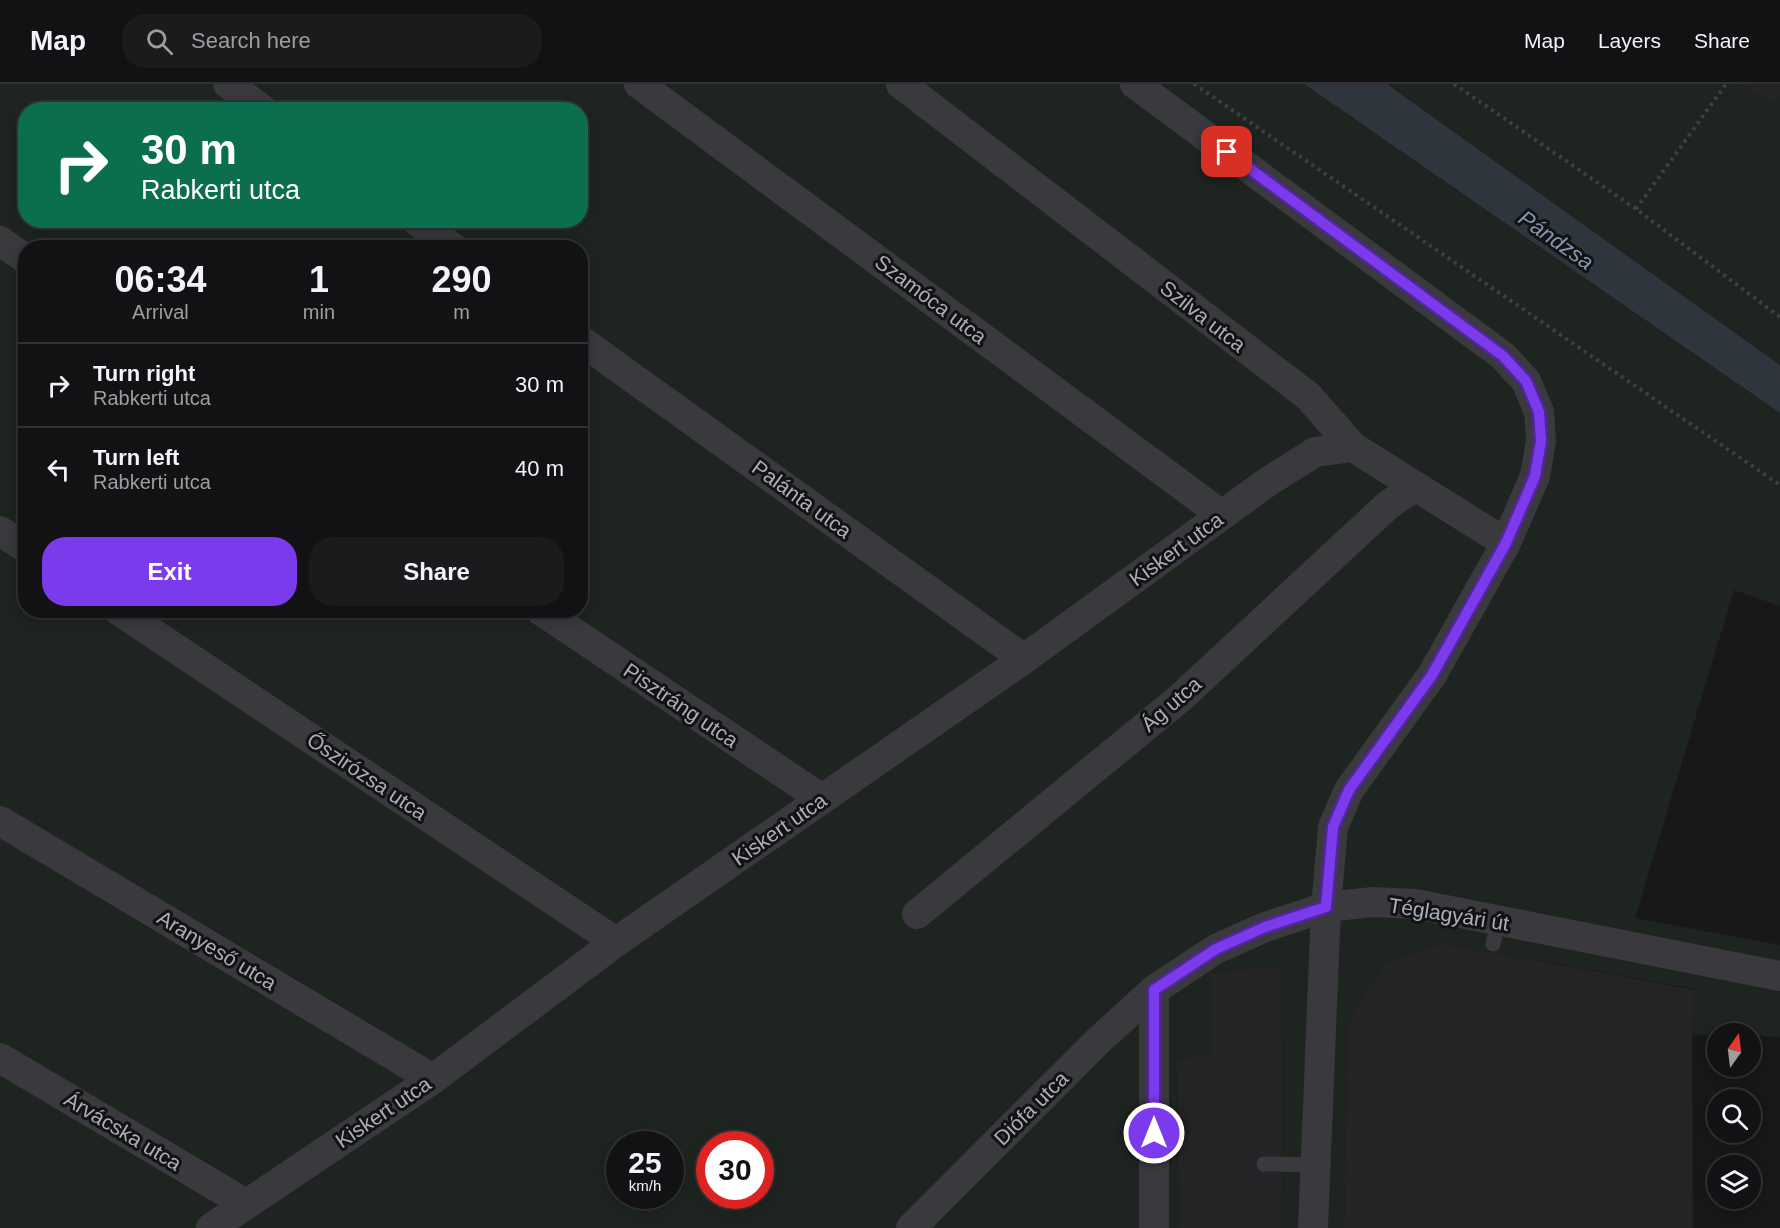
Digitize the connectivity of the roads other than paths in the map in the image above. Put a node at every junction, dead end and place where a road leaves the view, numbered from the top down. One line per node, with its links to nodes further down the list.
1 (228, 84): 5 (street)
2 (639, 84): 13 (street, Szamóca utca)
3 (902, 84): 11 (street, Szilva utca)
4 (1135, 84): 16 (street)
5 (252, 102)
6 (427, 228): 7 (street)
7 (442, 240)
8 (0, 241): 9 (street)
9 (18, 253)
10 (588, 346): 19 (street, Palánta utca)
11 (1353, 447): 12 (street, Szilva utca); 13 (street, Kiskert utca)
12 (1418, 488): 16 (street, Szilva utca); 23 (street, Ág utca)
13 (1222, 515): 19 (street, Kiskert utca)
14 (0, 531): 15 (street)
15 (18, 543)
16 (1506, 543): 22 (street)
17 (130, 618): 24 (street, Őszirózsa utca)
18 (552, 618): 20 (street, Pisztráng utca)
19 (1024, 659): 20 (street, Kiskert utca)
20 (822, 799): 24 (street, Kiskert utca)
21 (0, 821): 28 (street, Aranyeső utca)
22 (1326, 907): 25 (street, Téglagyári út); 26 (street, Téglagyári út); 30 (street)
23 (917, 914)
24 (616, 942): 28 (street, Kiskert utca)
25 (1780, 976)
26 (1154, 990): 33 (street, Diófa utca); 34 (street)
27 (0, 1058): 31 (street, Árvácska utca)
28 (433, 1079): 31 (street, Kiskert utca)
29 (1264, 1164): 30 (lane)
30 (1315, 1165): 35 (street)
31 (246, 1204): 32 (street, Kiskert utca)
32 (211, 1228)
33 (911, 1228)
34 (1154, 1228)
35 (1313, 1228)

